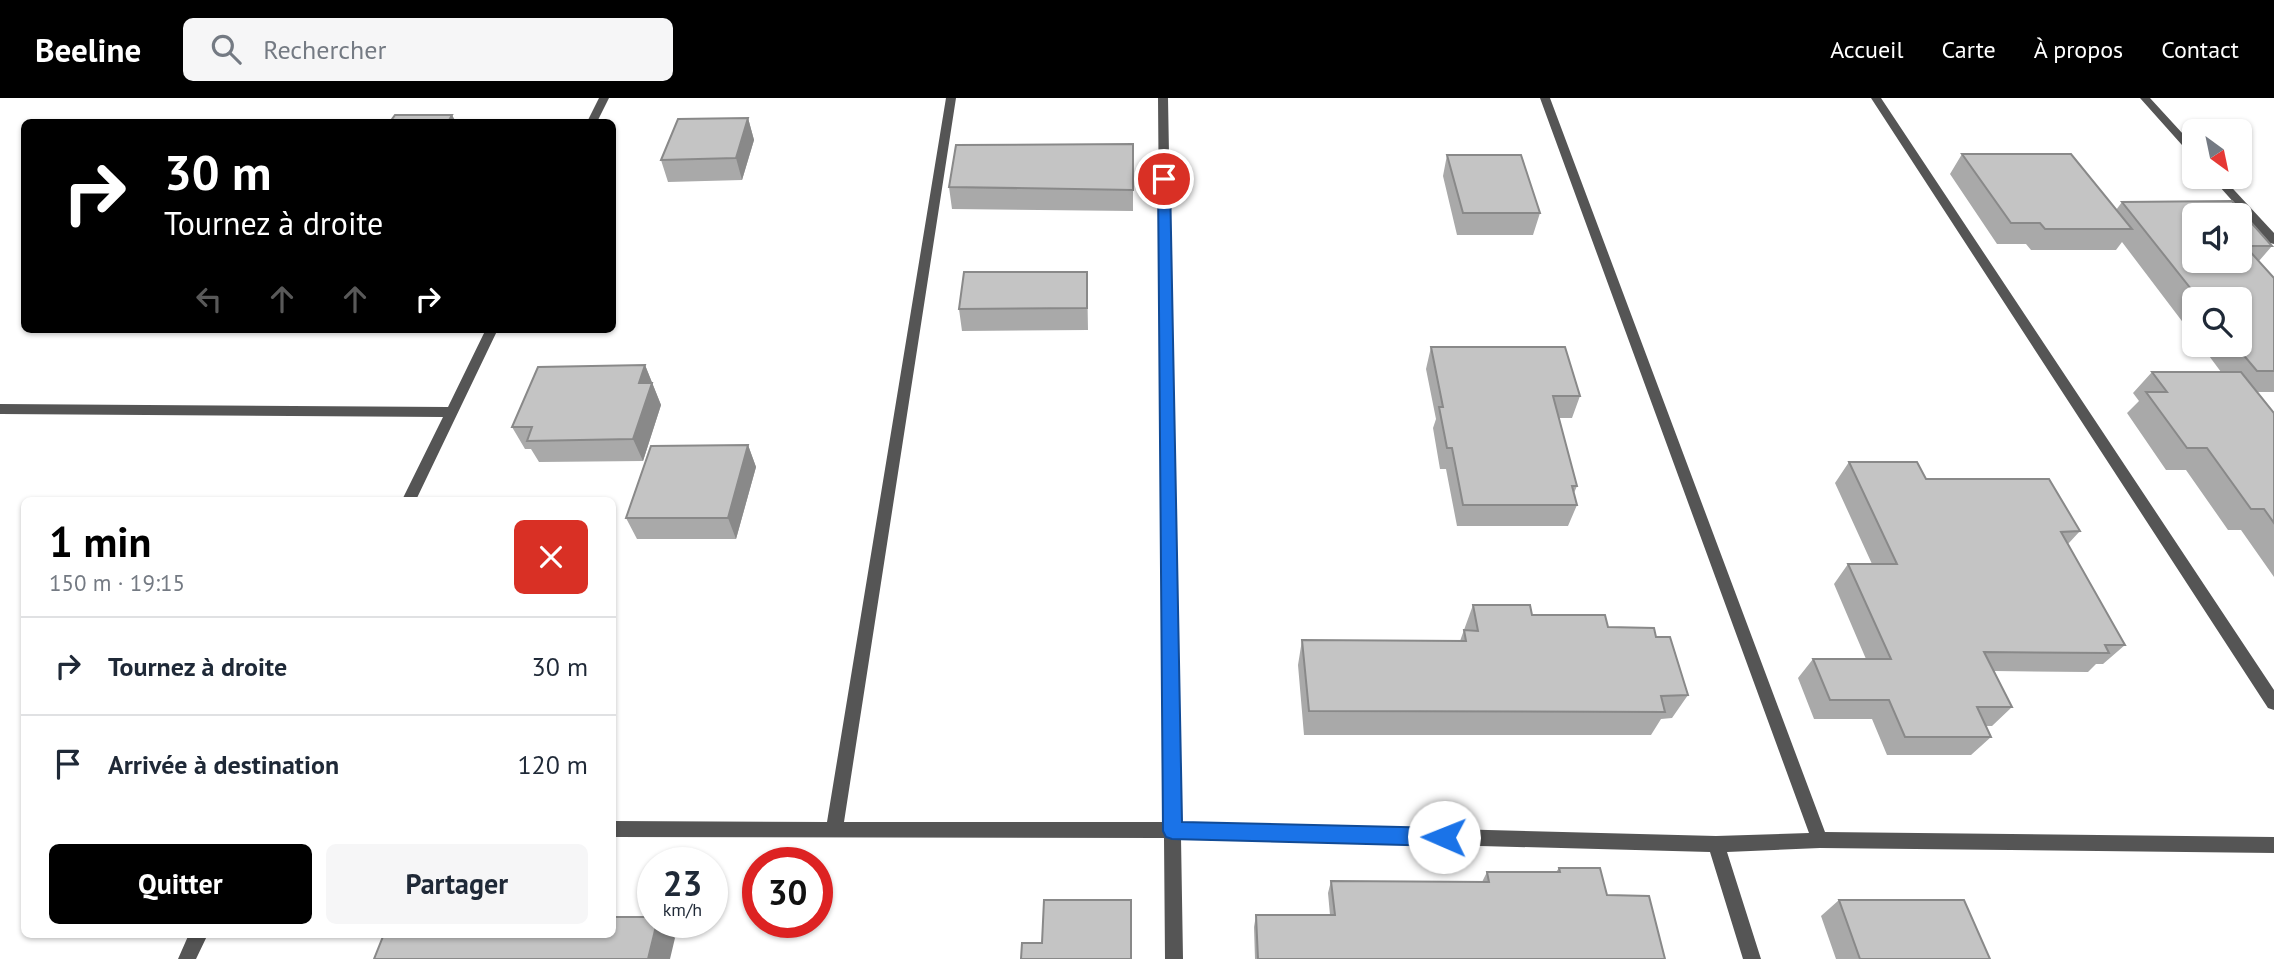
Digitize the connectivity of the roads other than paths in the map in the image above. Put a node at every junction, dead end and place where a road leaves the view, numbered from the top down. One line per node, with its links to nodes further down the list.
1 (604, 98): 7 (street)
2 (951, 98): 17 (street)
3 (1163, 98): 18 (street)
4 (1545, 98): 19 (street)
5 (1876, 98): 15 (street)
6 (2145, 98): 8 (street)
7 (594, 119)
8 (2182, 139)
9 (2227, 189): 10 (street)
10 (2274, 240)
11 (490, 333): 13 (street)
12 (0, 409): 13 (street)
13 (452, 412): 14 (street)
14 (410, 497)
15 (2274, 703)
16 (616, 829): 17 (street)
17 (834, 829): 18 (street)
18 (1172, 831): 20 (street); 24 (street)
19 (1820, 839): 20 (street); 21 (street)
20 (1716, 844): 25 (street)
21 (2274, 845)
22 (197, 938): 23 (street)
23 (187, 959)
24 (1174, 959)
25 (1752, 959)

